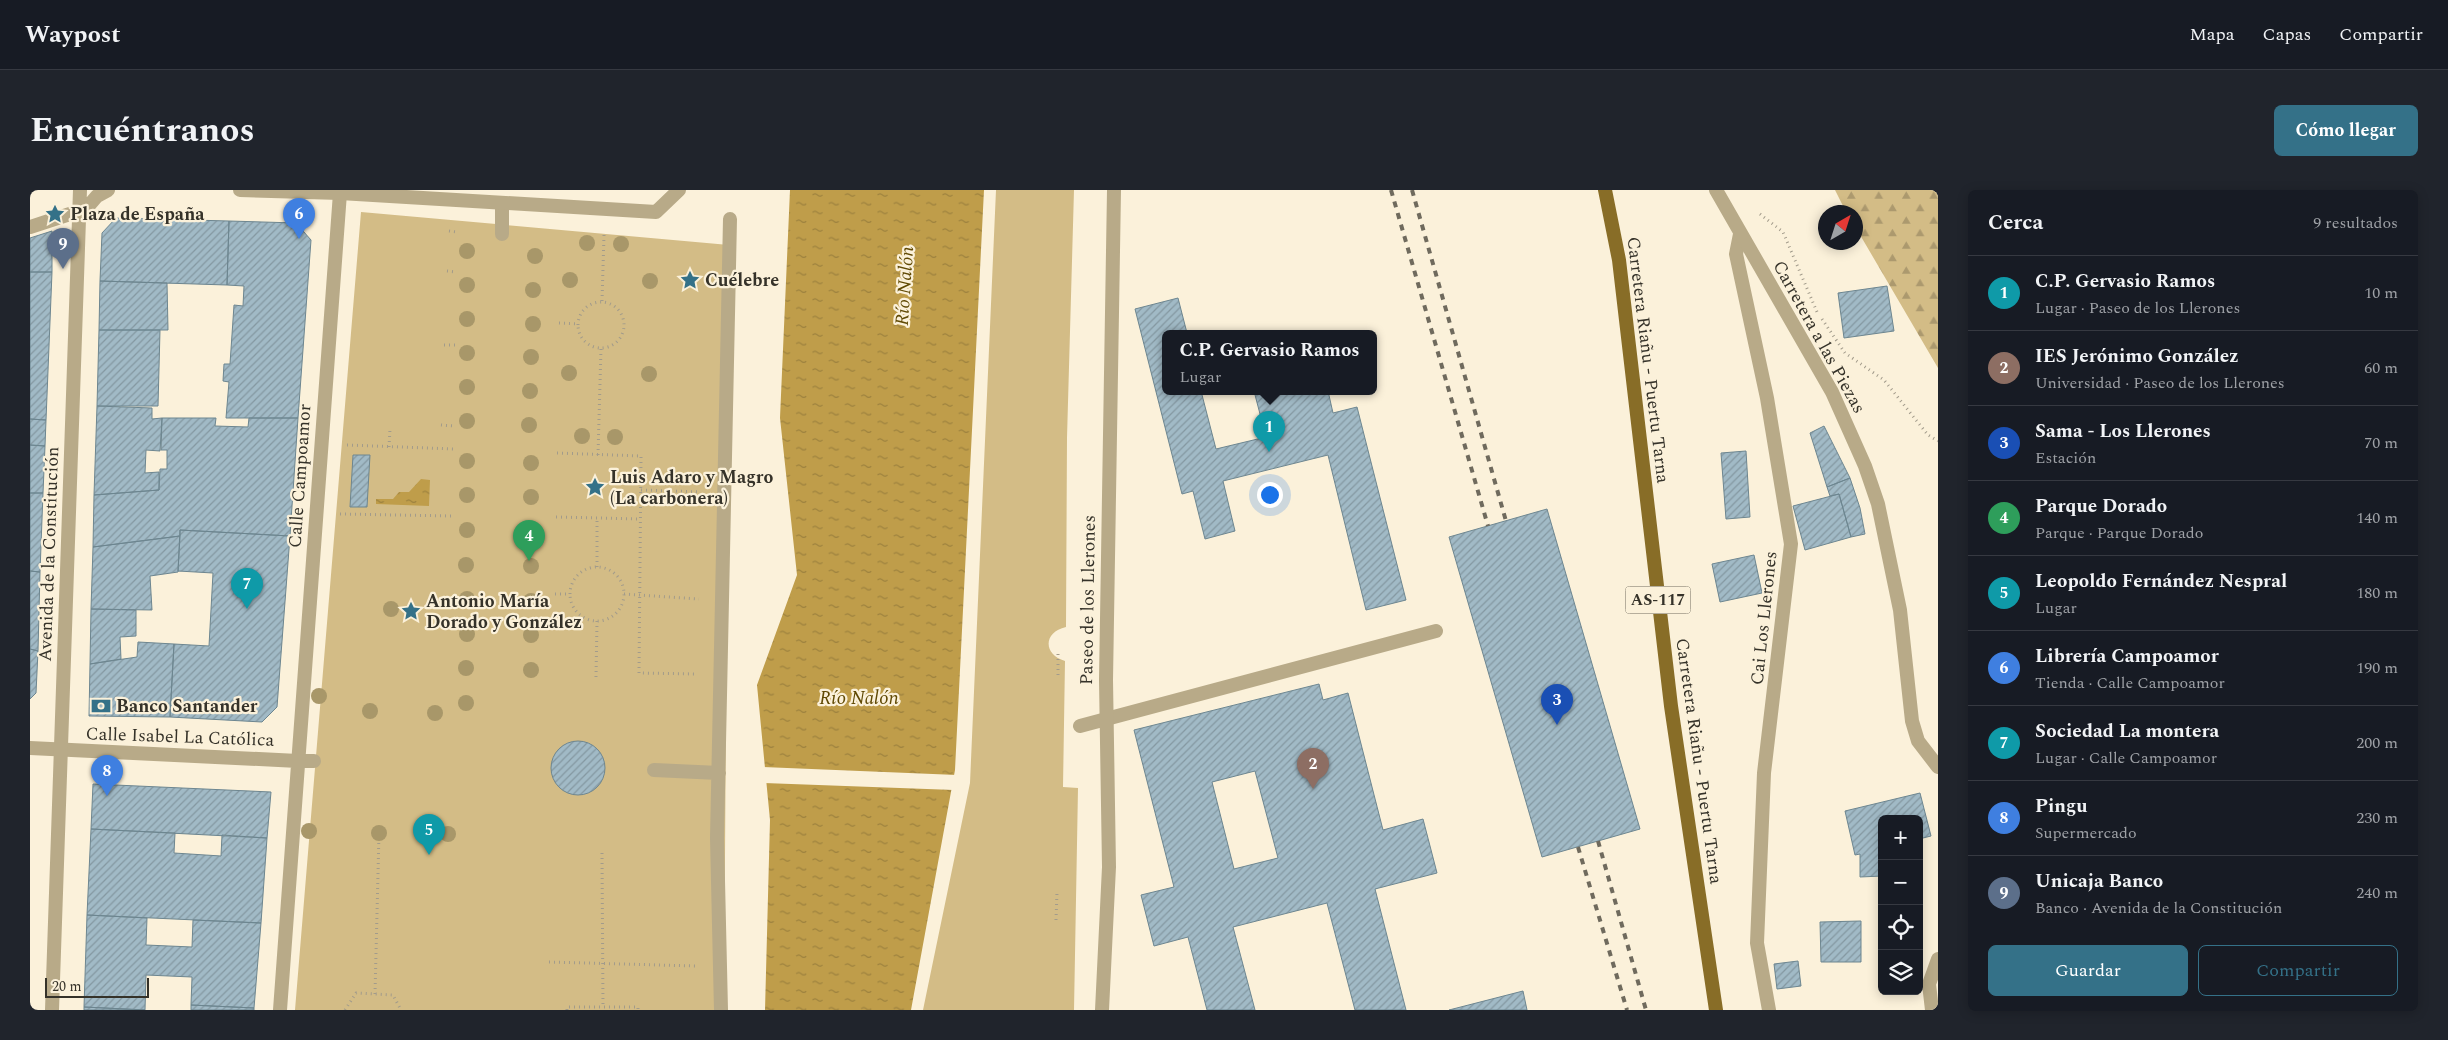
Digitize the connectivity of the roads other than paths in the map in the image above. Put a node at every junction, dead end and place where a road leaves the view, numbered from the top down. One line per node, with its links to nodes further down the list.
1 (80, 190): 11 (street, Avenida de la Constitución)
2 (108, 190): 11 (street)
3 (240, 190): 8 (street)
4 (1114, 190): 17 (street, Paseo de los Llerones)
5 (1605, 190): 31 (main road, Carretera Riañu - Puertu Tarna / AS-117)
6 (1716, 190): 15 (street, Carretera a las Piezas)
7 (679, 191): 10 (street)
8 (340, 193): 9 (street); 21 (street, Calle Campoamor)
9 (480, 196): 10 (street)
10 (502, 203): 14 (street)
11 (79, 214): 13 (street); 20 (street, Avenida de la Constitución)
12 (730, 219): 25 (street)
13 (30, 227)
14 (502, 234)
15 (1740, 234): 23 (street, Carretera a las Piezas); 32 (street, Cai Los Llerones)
16 (1436, 631): 17 (street)
17 (1106, 720): 18 (street); 30 (street, Paseo de los Llerones)
18 (1080, 726)
19 (30, 748): 20 (street, Calle Isabel La Católica)
20 (61, 750): 21 (street, Calle Isabel La Católica); 27 (street, Avenida de la Constitución)
21 (298, 760): 22 (street, Calle Isabel La Católica); 28 (street, Calle Campoamor)
22 (314, 761)
23 (1938, 767)
24 (654, 770): 25 (street)
25 (719, 773): 29 (street)
26 (1938, 959): 33 (street)
27 (52, 1010)
28 (280, 1010)
29 (721, 1010)
30 (1102, 1010)
31 (1716, 1010)
32 (1768, 1010)
33 (1932, 1010)

